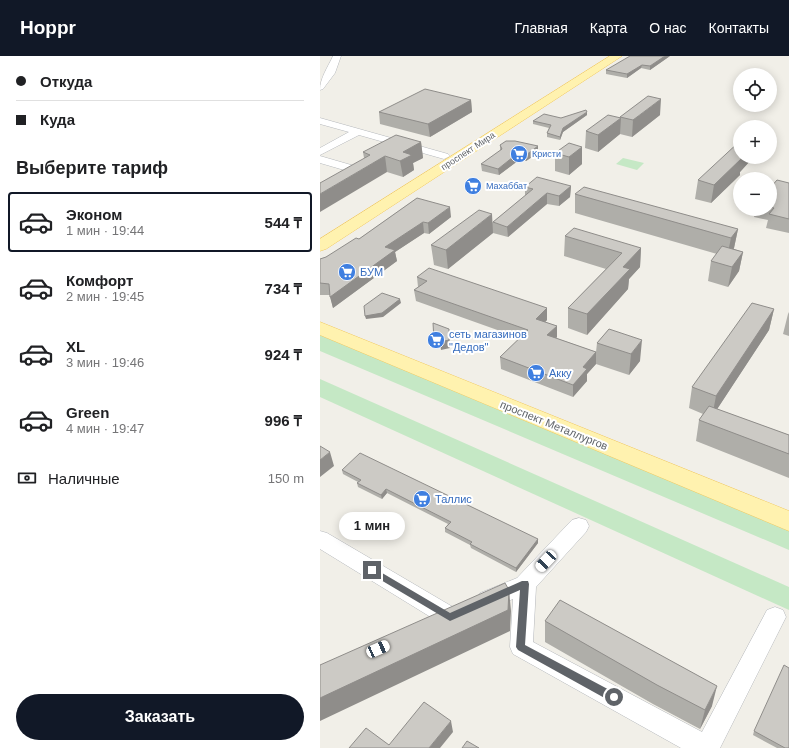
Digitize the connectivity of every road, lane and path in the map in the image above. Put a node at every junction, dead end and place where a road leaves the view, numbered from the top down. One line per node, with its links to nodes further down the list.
1 (337, 56): 4 (street)
2 (605, 56): 8 (main road, проспект Мира)
3 (617, 56): 13 (main road, проспект Мира)
4 (320, 87)
5 (320, 121): 6 (street)
6 (358, 132): 7 (street); 8 (street)
7 (320, 152)
8 (444, 156): 11 (main road, проспект Мира)
9 (320, 159): 10 (street)
10 (320, 194)
11 (360, 210): 12 (main road, проспект Мира); 13 (main road)
12 (320, 234)
13 (337, 235): 14 (main road, проспект Мира)
14 (320, 246)
15 (320, 328): 16 (main road, проспект Металлургов)
16 (789, 521)
17 (579, 526): 19 (street)
18 (320, 539): 20 (street)
19 (525, 584): 20 (street); 23 (street)
20 (450, 617): 22 (street)
21 (775, 617): 23 (street)
22 (428, 627)
23 (707, 748)

